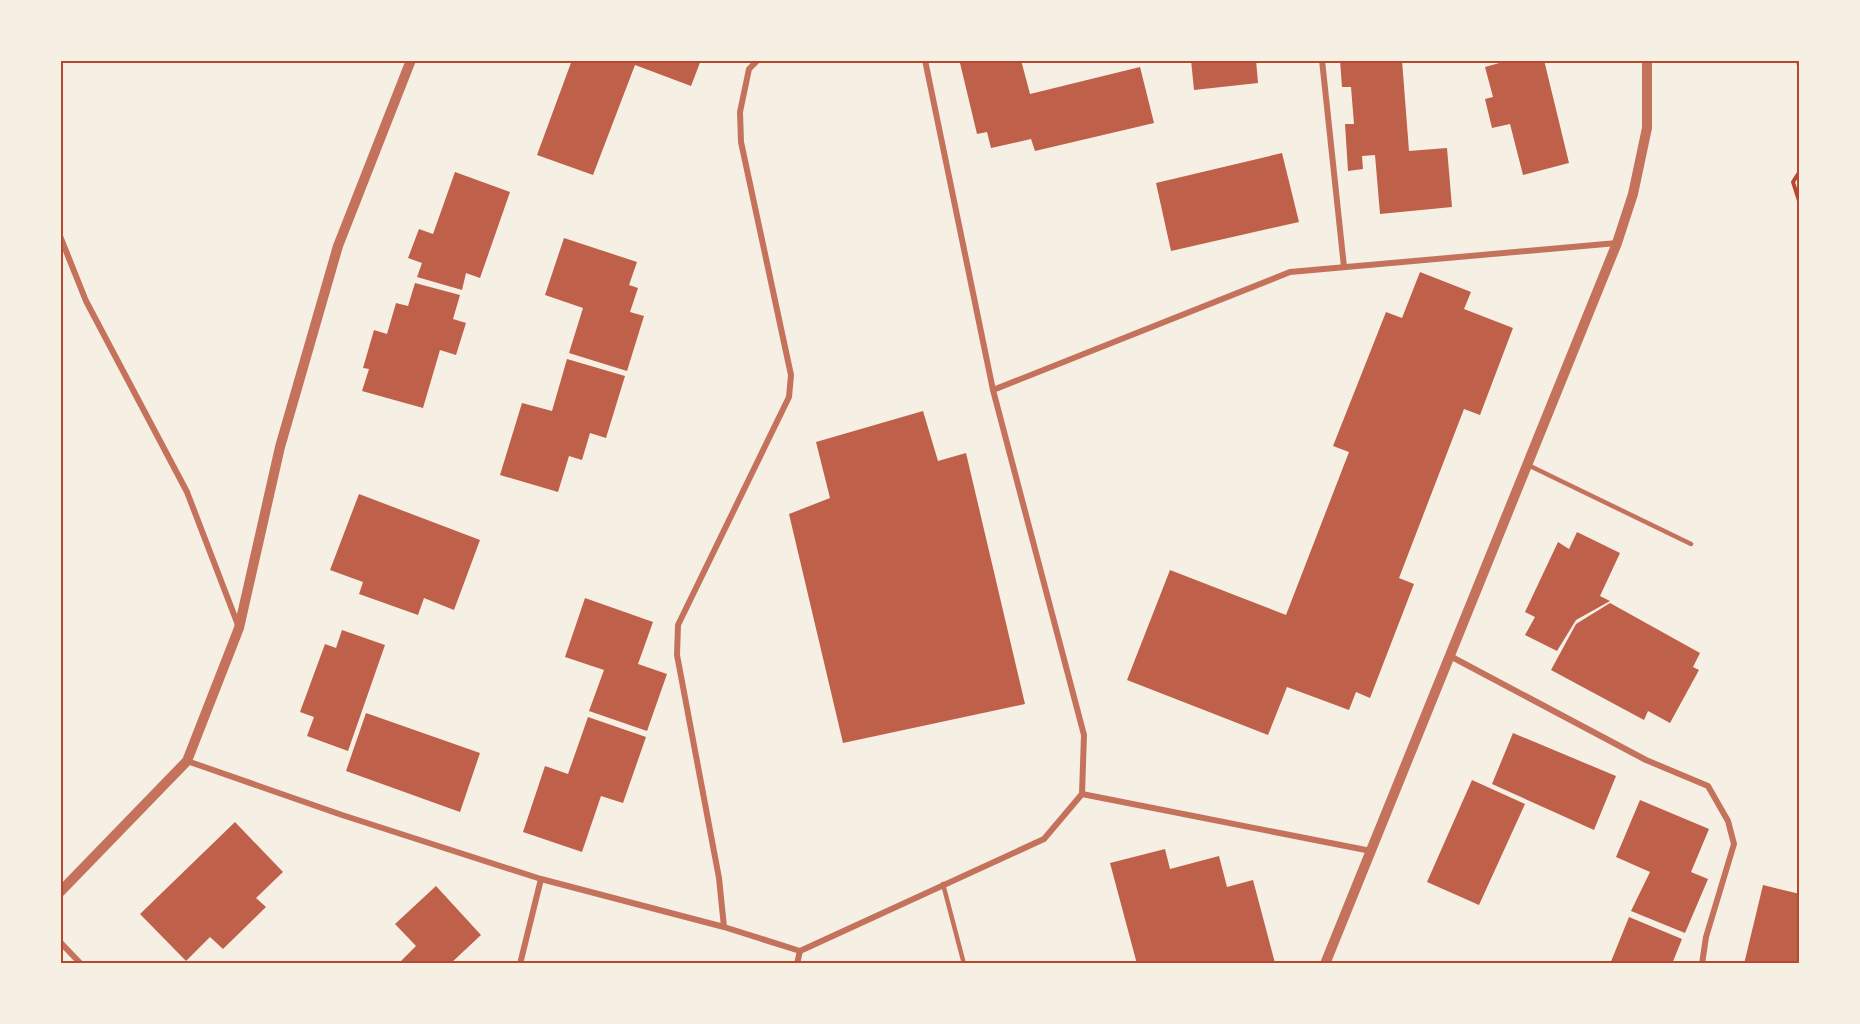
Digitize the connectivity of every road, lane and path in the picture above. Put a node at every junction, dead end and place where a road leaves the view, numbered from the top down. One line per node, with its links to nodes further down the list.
1 (411, 60): 16 (street)
2 (758, 60): 24 (street)
3 (925, 60): 13 (street)
4 (1322, 60): 12 (street)
5 (1647, 60): 11 (street)
6 (1798, 60): 7 (path)
7 (1800, 72)
8 (1800, 171): 9 (path)
9 (1800, 204)
10 (60, 236): 16 (street)
11 (1617, 243): 12 (street); 14 (street)
12 (1344, 267): 13 (street)
13 (993, 390): 19 (street)
14 (1528, 465): 15 (lane); 17 (street)
15 (1691, 544)
16 (239, 628): 18 (street)
17 (1450, 656): 20 (street); 32 (street)
18 (187, 761): 21 (street); 23 (street)
19 (1082, 794): 20 (street); 22 (street)
20 (1371, 851): 31 (street)
21 (541, 879): 24 (street); 28 (street)
22 (944, 884): 26 (street); 30 (lane)
23 (60, 892)
24 (724, 927): 26 (street)
25 (60, 942): 27 (street)
26 (800, 951): 29 (street)
27 (81, 964)
28 (520, 964)
29 (797, 964)
30 (964, 964)
31 (1326, 964)
32 (1702, 964)

